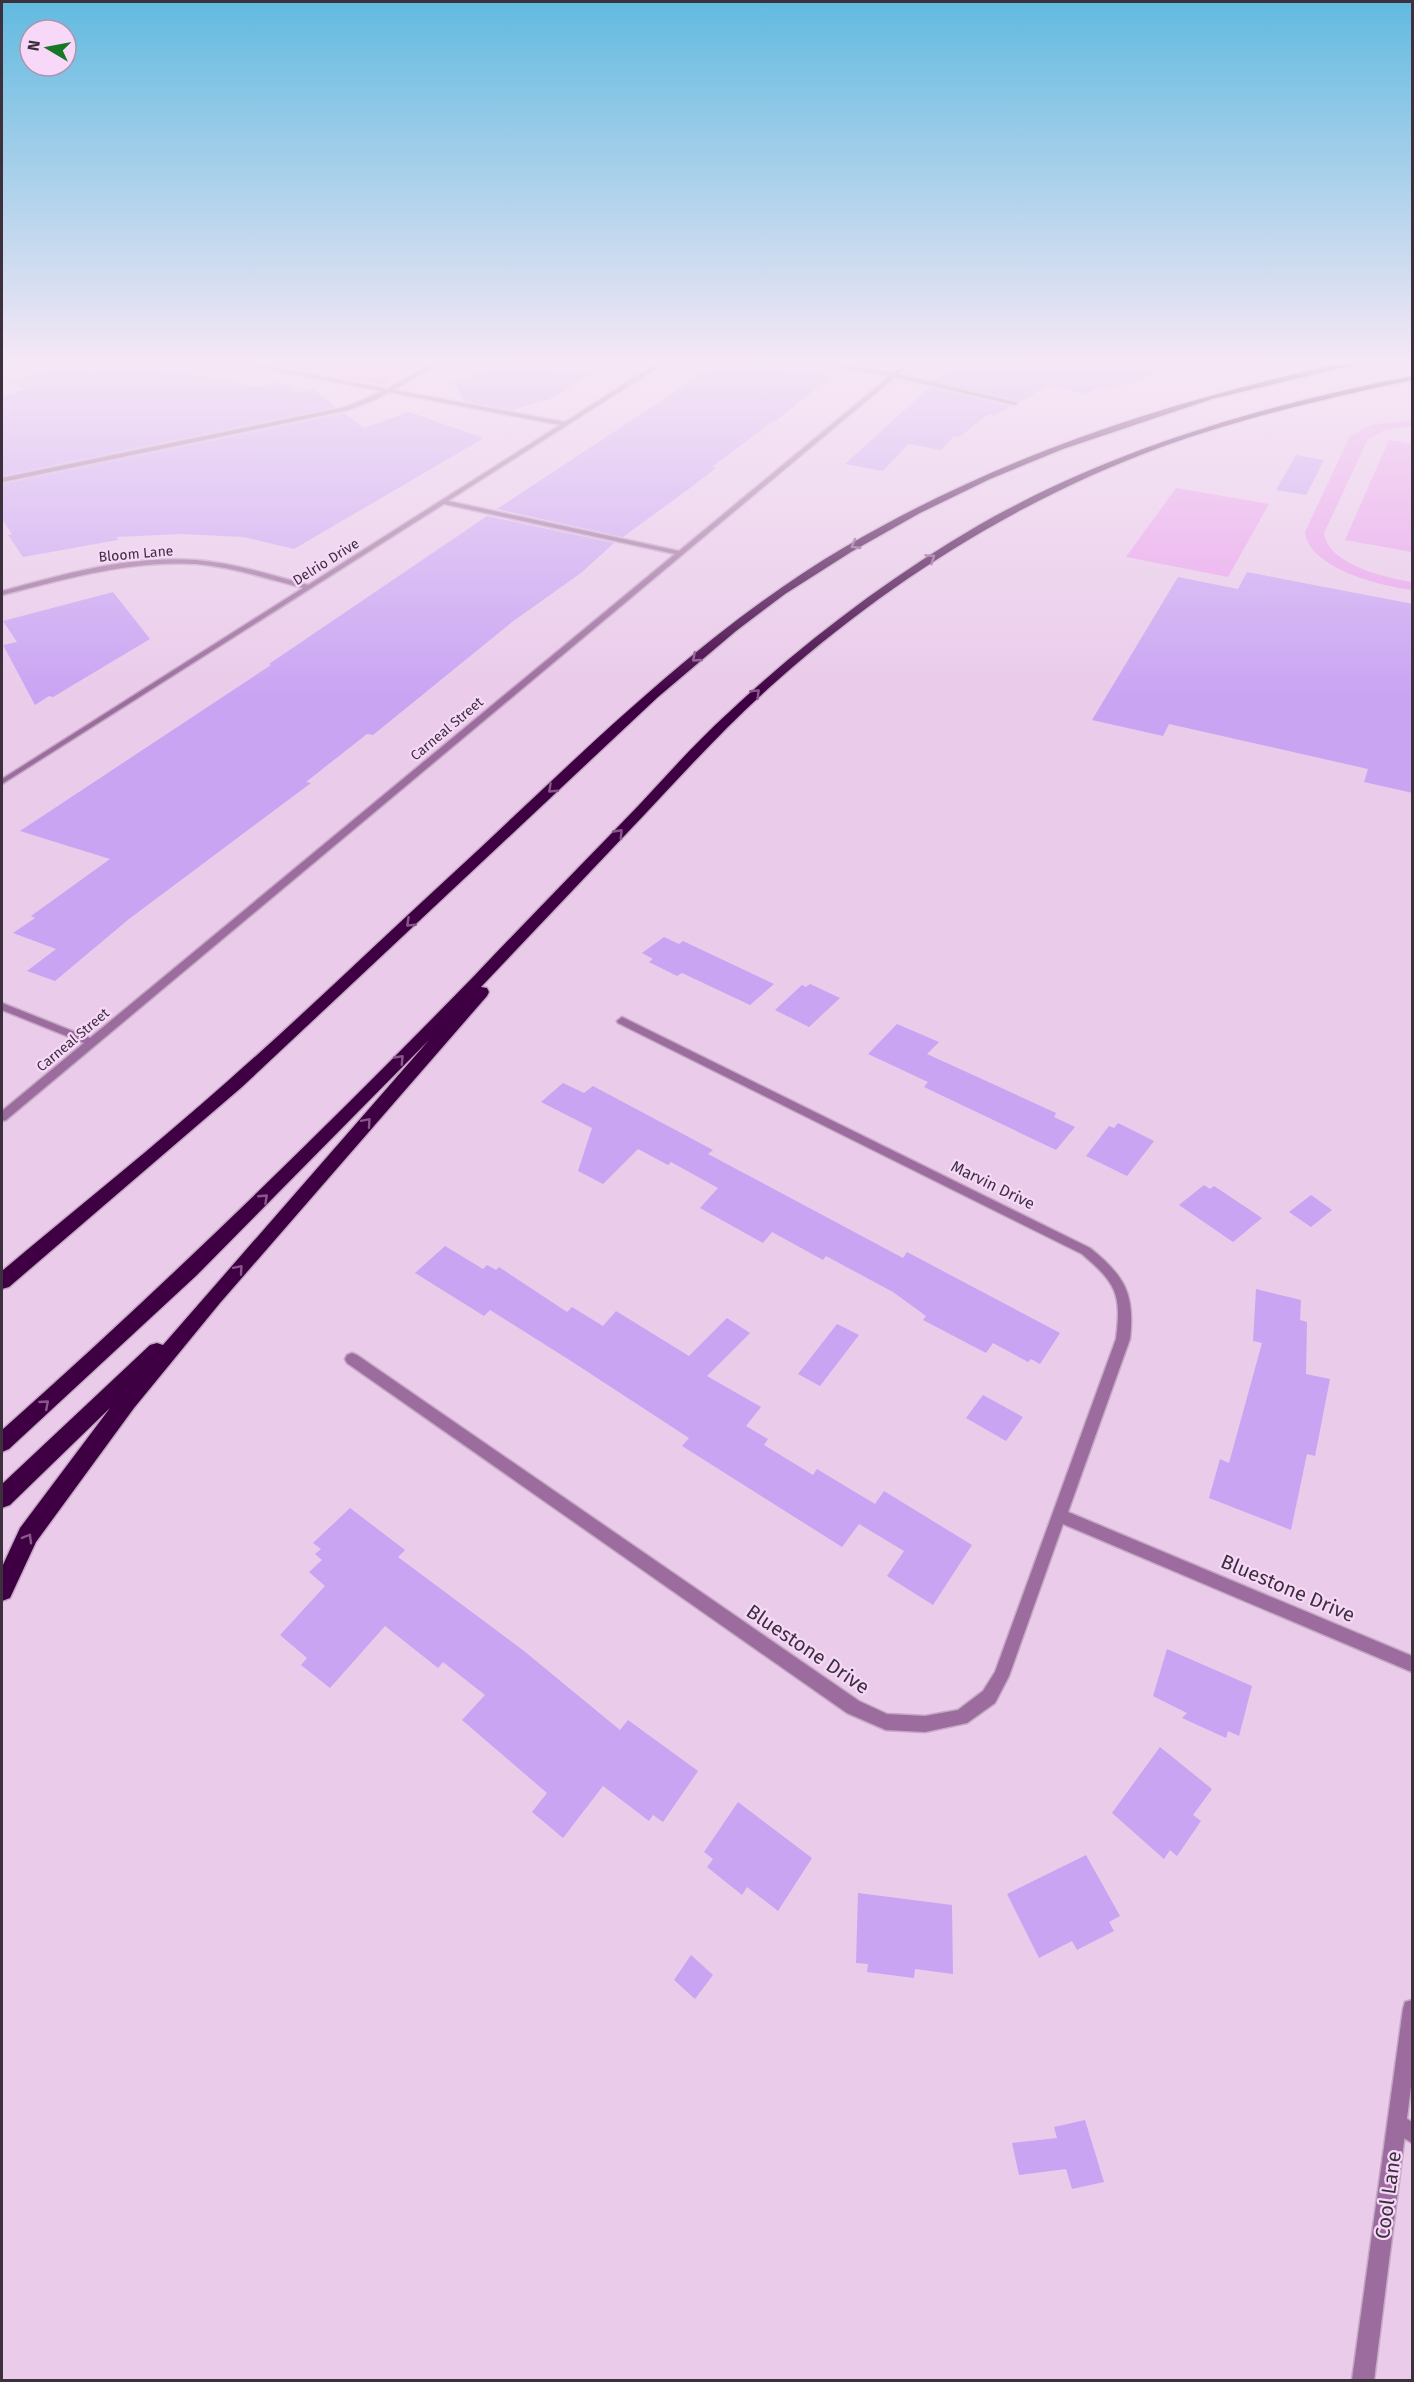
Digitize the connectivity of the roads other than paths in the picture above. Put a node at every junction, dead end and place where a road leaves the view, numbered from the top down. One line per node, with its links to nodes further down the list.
1 (35, 473): 6 (street)
2 (488, 473): 7 (street, Delrio Drive)
3 (775, 473): 8 (street, Carneal Street)
4 (998, 473): 17 (highway, one-way to 17)
5 (1093, 473): 12 (highway, one-way to 5)
6 (2, 480)
7 (442, 502): 8 (street); 9 (street, Delrio Drive)
8 (679, 553): 15 (street, Carneal Street)
9 (309, 587): 10 (street, Bloom Lane); 11 (street, Delrio Drive)
10 (2, 592)
11 (2, 782)
12 (579, 875): 18 (highway, one-way to 12); 20 (highway, one-way to 12)
13 (2, 1006): 15 (street)
14 (622, 1021): 22 (street, Marvin Drive)
15 (91, 1042): 16 (street, Carneal Street)
16 (2, 1117)
17 (2, 1282)
18 (213, 1298): 21 (highway); 23 (highway, one-way to 18)
19 (351, 1359): 22 (street, Bluestone Drive)
20 (2, 1443)
21 (2, 1498)
22 (1060, 1516): 24 (street, Bluestone Drive)
23 (2, 1590)
24 (1413, 1664)
25 (1413, 2009): 26 (street, Cool Lane)
26 (1405, 2128): 27 (street, Cool Lane)
27 (1363, 2380)

